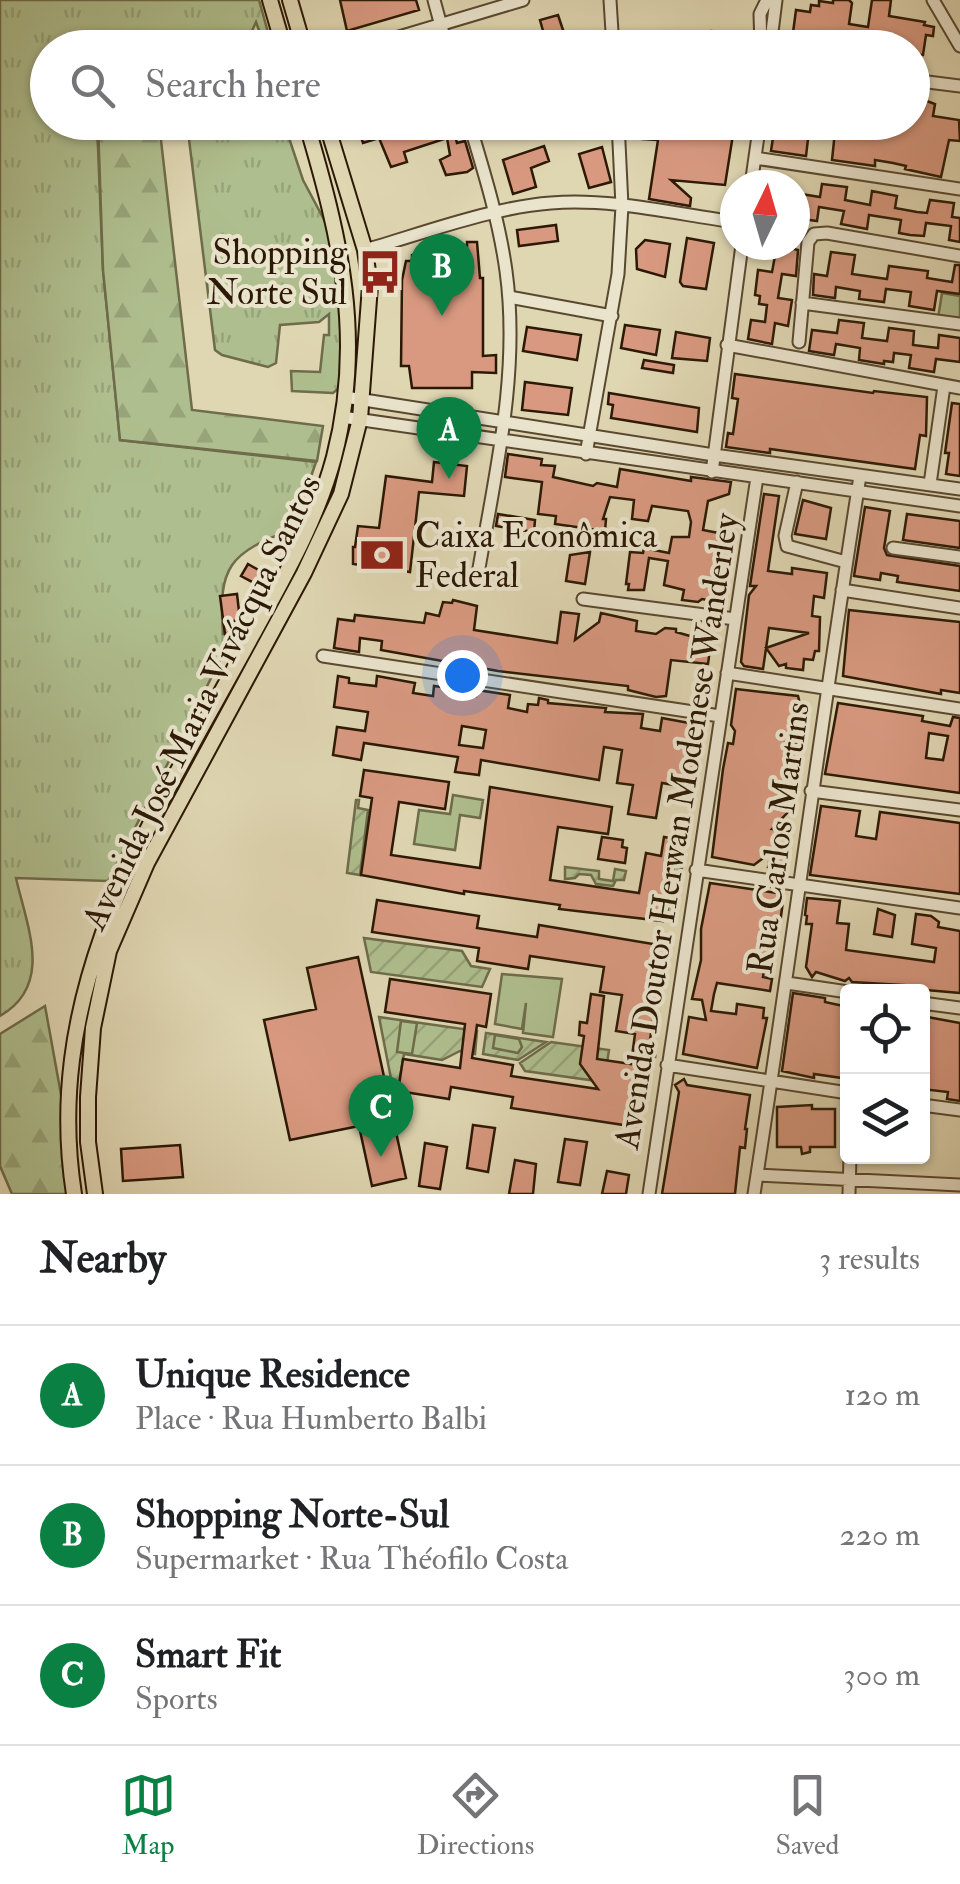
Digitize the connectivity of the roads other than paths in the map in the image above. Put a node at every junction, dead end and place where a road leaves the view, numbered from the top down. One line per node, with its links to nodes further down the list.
1 (270, 0): 10 (main road)
2 (290, 0): 11 (main road)
3 (434, 0): 9 (street)
4 (523, 0): 9 (street)
5 (610, 0): 14 (street)
6 (767, 0): 15 (street)
7 (776, 0): 16 (street)
8 (933, 0): 17 (street)
9 (440, 24): 12 (street); 13 (street)
10 (279, 30)
11 (299, 30)
12 (420, 30)
13 (442, 30)
14 (612, 30)
15 (760, 30)
16 (772, 30)
17 (960, 46)
18 (930, 82): 19 (street)
19 (960, 86)
20 (311, 140): 42 (main road, Avenida José Maria Vivácqua Santos)
21 (331, 140): 31 (main road, Avenida José Maria Vivácqua Santos)
22 (474, 140): 29 (street)
23 (619, 140): 28 (street)
24 (758, 140): 25 (street)
25 (755, 158): 26 (street); 27 (street)
26 (753, 170)
27 (960, 188)
28 (622, 206): 29 (street); 30 (street); 36 (street)
29 (496, 214): 31 (street); 34 (street)
30 (720, 220)
31 (364, 250): 43 (main road, Avenida José Maria Vivácqua Santos)
32 (960, 256): 35 (street)
33 (740, 260): 39 (street)
34 (509, 297): 36 (street); 46 (street)
35 (802, 303): 37 (street); 38 (street)
36 (612, 316): 47 (street)
37 (960, 324)
38 (798, 342)
39 (726, 345): 40 (street); 50 (street)
40 (944, 386): 41 (street); 55 (street)
41 (960, 388)
42 (344, 397): 43 (street); 44 (main road, Avenida José Maria Vivácqua Santos)
43 (362, 400): 45 (main road, Avenida José Maria Vivácqua Santos); 46 (street)
44 (342, 416): 45 (street); 89 (main road, Avenida José Maria Vivácqua Santos)
45 (360, 418): 48 (street); 90 (main road, Avenida José Maria Vivácqua Santos)
46 (503, 424): 47 (street); 48 (street)
47 (589, 436): 49 (street); 50 (street)
48 (500, 439): 49 (street); 62 (street)
49 (586, 454): 51 (street)
50 (714, 455): 51 (street); 52 (street)
51 (712, 472): 53 (street)
52 (860, 476): 55 (street); 57 (street, Rua Carlos Martins)
53 (757, 477): 54 (street); 66 (street, Avenida Doutor Herwan Modenese Wanderley)
54 (797, 482): 57 (street); 61 (street)
55 (930, 484): 56 (street)
56 (960, 488)
57 (858, 490): 58 (street); 61 (street, Rua Carlos Martins)
58 (960, 506)
59 (893, 548): 60 (street)
60 (960, 556)
61 (846, 562): 63 (street, Rua Carlos Martins)
62 (478, 574)
63 (842, 590): 65 (street); 69 (street, Rua Carlos Martins)
64 (583, 599): 66 (street)
65 (960, 608)
66 (735, 619): 68 (street, Avenida Doutor Herwan Modenese Wanderley)
67 (323, 656): 71 (street)
68 (727, 673): 69 (street); 71 (street, Avenida Doutor Herwan Modenese Wanderley)
69 (825, 689): 70 (street); 72 (street, Rua Carlos Martins)
70 (960, 708)
71 (720, 716): 74 (street, Avenida Doutor Herwan Modenese Wanderley)
72 (811, 791): 73 (street); 75 (street, Rua Carlos Martins)
73 (960, 810)
74 (696, 870): 75 (street); 81 (street, Avenida Doutor Herwan Modenese Wanderley)
75 (798, 887): 76 (street); 77 (street, Rua Carlos Martins)
76 (960, 908)
77 (787, 983): 78 (street); 82 (street, Rua Carlos Martins)
78 (840, 991)
79 (930, 1004): 80 (street)
80 (960, 1008)
81 (667, 1065): 82 (street); 91 (street, Avenida Doutor Herwan Modenese Wanderley)
82 (771, 1082): 83 (street); 86 (street, Rua Carlos Martins)
83 (840, 1092)
84 (930, 1106): 85 (street)
85 (960, 1110)
86 (757, 1176): 88 (street); 92 (street, Rua Carlos Martins)
87 (960, 1185): 88 (street)
88 (849, 1187)
89 (74, 1194)
90 (95, 1194)
91 (649, 1194)
92 (754, 1194)

